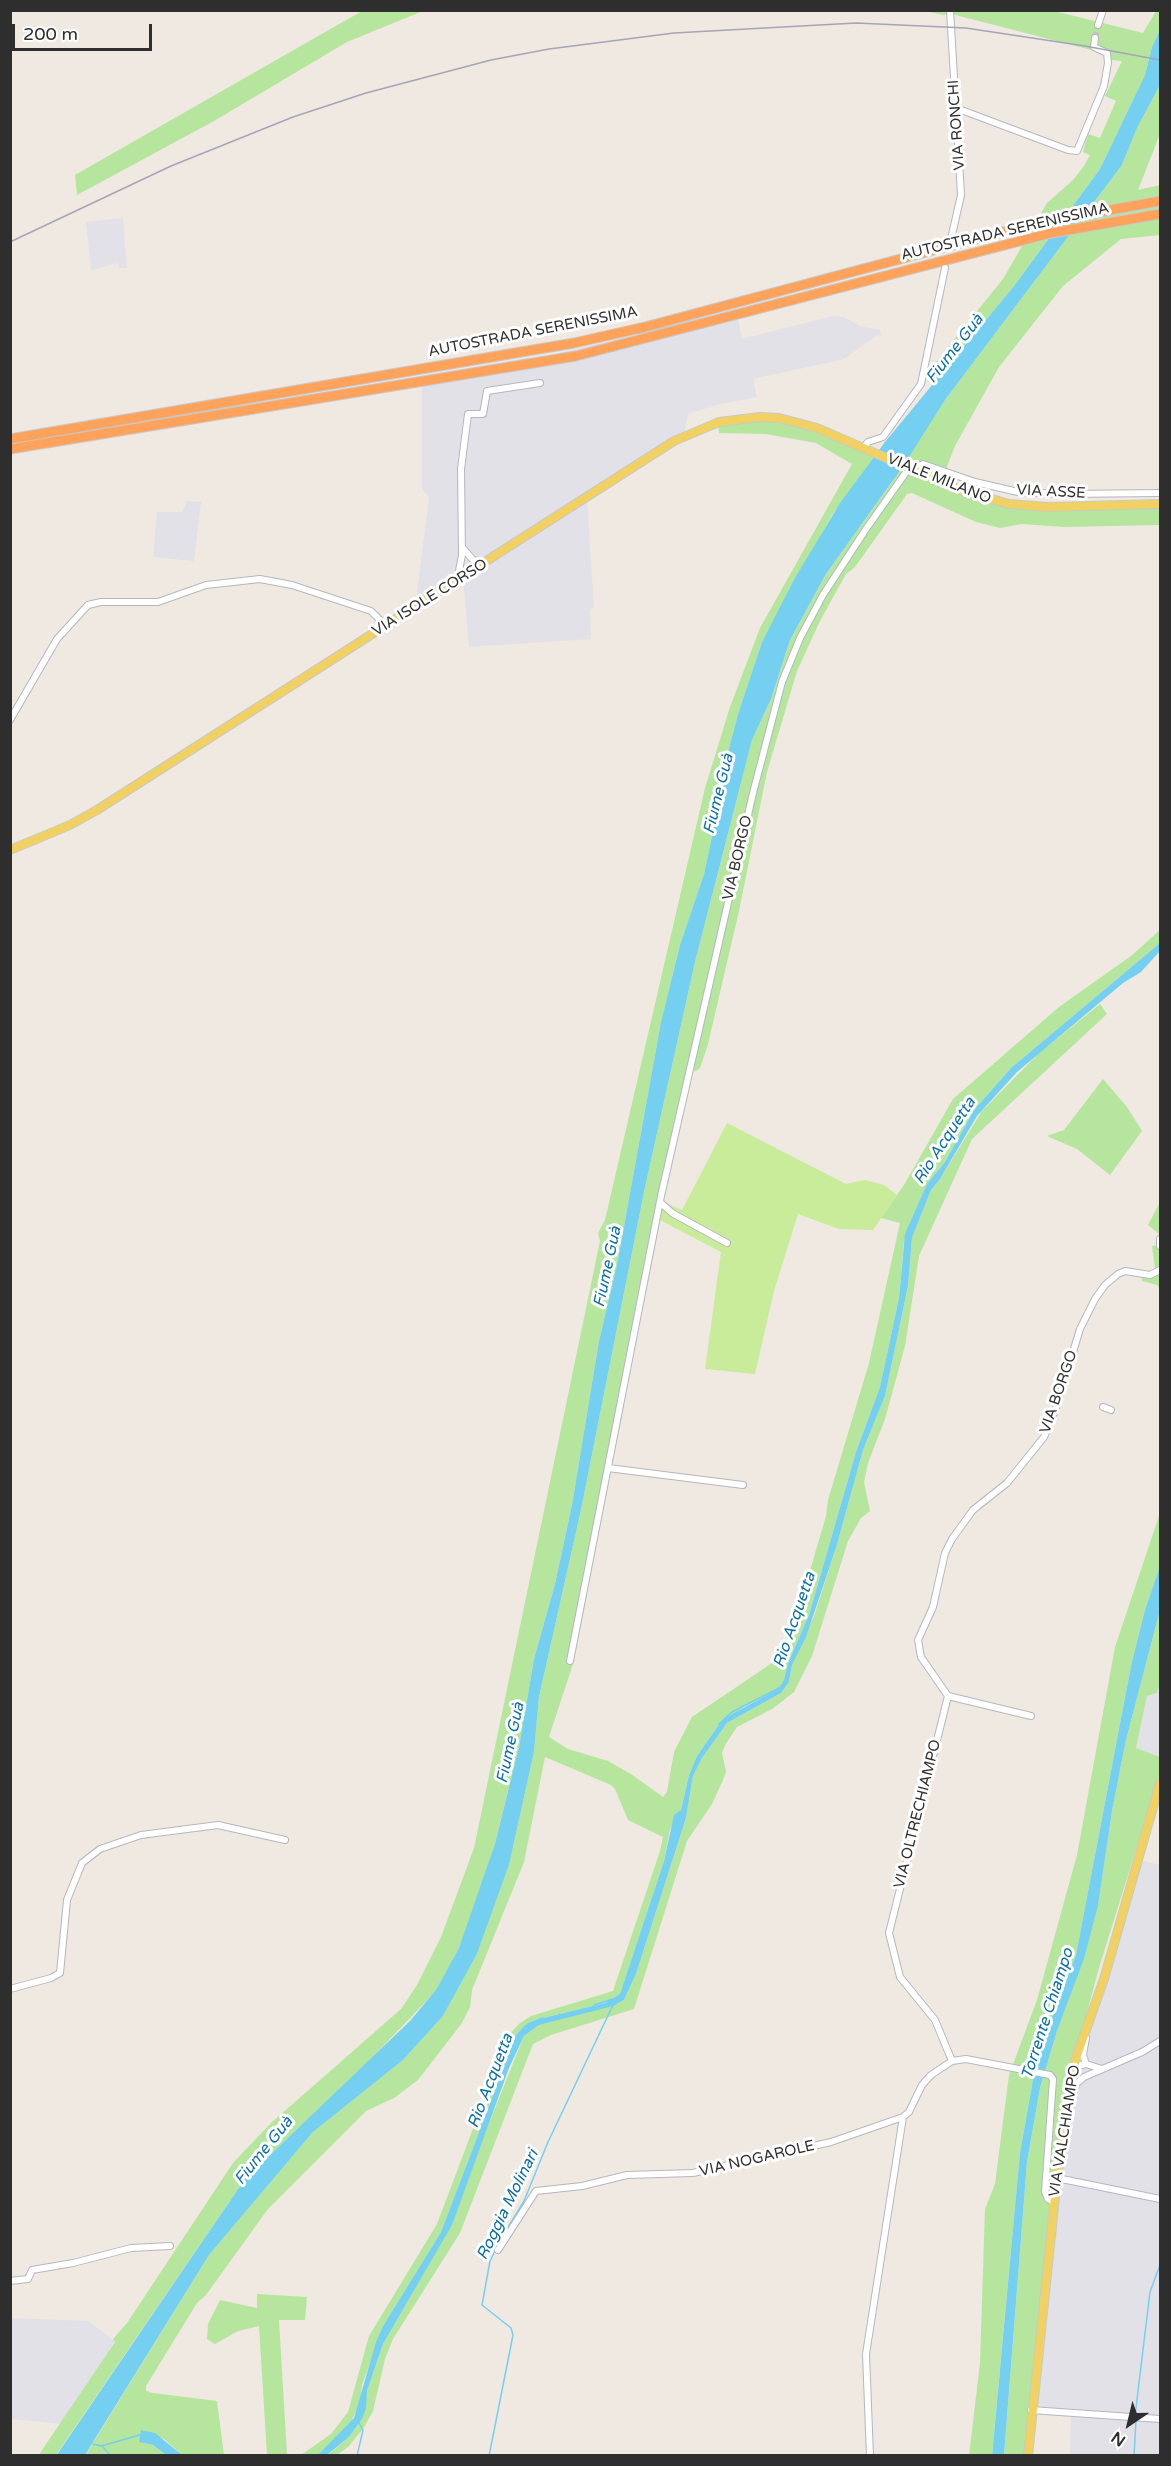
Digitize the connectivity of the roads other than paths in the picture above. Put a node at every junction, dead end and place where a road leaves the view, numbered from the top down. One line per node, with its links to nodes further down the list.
1 (950, 10): 5 (street, VIA RONCHI)
2 (1103, 10): 3 (street)
3 (1098, 25)
4 (1095, 38): 5 (street)
5 (956, 108): 8 (street, VIA RONCHI)
6 (1161, 201): 11 (highway, AUTOSTRADA SERENISSIMA)
7 (1161, 214): 13 (highway, AUTOSTRADA SERENISSIMA)
8 (951, 239)
9 (945, 268): 12 (street)
10 (540, 383): 17 (street)
11 (10, 439)
12 (863, 448): 14 (main road, VIALE MILANO); 19 (main road, VIA ISOLE CORSO)
13 (10, 449)
14 (910, 468): 15 (street, VIA ASSE); 16 (main road, VIALE MILANO); 26 (street, VIA BORGO)
15 (1161, 493)
16 (1161, 504)
17 (462, 546): 18 (street); 20 (street)
18 (468, 555): 19 (street); 21 (street)
19 (488, 562): 21 (main road, VIA ISOLE CORSO)
20 (461, 565): 21 (street); 22 (street)
21 (471, 572): 22 (main road, VIA ISOLE CORSO)
22 (457, 581): 23 (main road, VIA ISOLE CORSO)
23 (386, 626): 24 (street); 25 (main road, VIA ISOLE CORSO)
24 (10, 720)
25 (10, 850)
26 (661, 1203): 28 (street); 33 (street, VIA BORGO)
27 (1161, 1239): 29 (street)
28 (727, 1243)
29 (1161, 1246)
30 (1159, 1272): 36 (street, VIA BORGO)
31 (1103, 1407): 32 (street)
32 (1111, 1410)
33 (608, 1468): 34 (street); 35 (street, VIA BORGO)
34 (743, 1485)
35 (570, 1661)
36 (948, 1696): 37 (street); 43 (street, VIA OLTRECHIAMPO)
37 (1031, 1716)
38 (1161, 1783): 41 (main road, VIA VALCHIAMPO)
39 (285, 1840): 40 (street)
40 (10, 1989)
41 (1089, 2022): 44 (street); 45 (main road, VIA VALCHIAMPO)
42 (1161, 2040): 46 (street)
43 (952, 2061): 49 (street); 52 (street)
44 (1086, 2064): 45 (street); 46 (street)
45 (1074, 2067): 47 (street); 48 (main road, VIA VALCHIAMPO)
46 (1102, 2069): 47 (street)
47 (1088, 2075): 48 (street)
48 (1066, 2114): 50 (main road, VIA VALCHIAMPO)
49 (903, 2117): 54 (street, VIA NOGAROLE); 58 (street)
50 (1056, 2178): 51 (street); 52 (main road, VIA VALCHIAMPO)
51 (1161, 2199)
52 (1054, 2202): 56 (main road, VIA VALCHIAMPO)
53 (170, 2246): 55 (street)
54 (498, 2250)
55 (10, 2281)
56 (1031, 2410): 57 (street); 59 (main road, VIA VALCHIAMPO)
57 (1161, 2419)
58 (870, 2456)
59 (1028, 2456)

